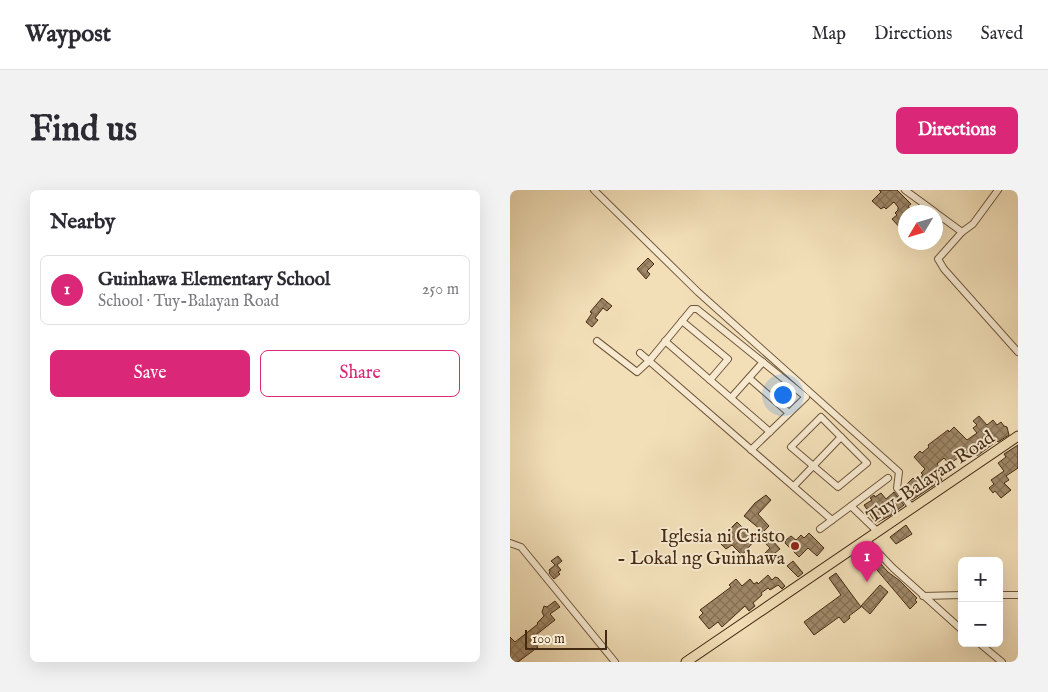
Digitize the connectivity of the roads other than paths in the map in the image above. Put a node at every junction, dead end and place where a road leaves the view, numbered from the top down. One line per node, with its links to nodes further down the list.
1 (594, 190): 26 (street)
2 (905, 190): 4 (street)
3 (998, 190): 6 (street)
4 (925, 205)
5 (943, 219): 6 (street)
6 (962, 232): 10 (street)
7 (682, 321): 9 (street); 13 (street); 15 (street)
8 (597, 340): 12 (street)
9 (665, 341): 12 (street); 15 (street)
10 (1018, 352)
11 (640, 354): 12 (street)
12 (649, 361): 21 (street)
13 (763, 362): 14 (street); 17 (street)
14 (749, 378): 16 (street); 17 (street)
15 (710, 380): 16 (street)
16 (731, 398): 18 (street)
17 (789, 413): 18 (street)
18 (770, 432): 21 (street)
19 (1018, 436): 26 (main road, Tuy-Balayan Road)
20 (841, 437): 22 (street); 22 (street); 22 (street)
21 (751, 450): 24 (street)
22 (813, 466): 24 (street)
23 (888, 478): 25 (street)
24 (794, 486): 27 (street)
25 (851, 506): 27 (street); 29 (street)
26 (912, 508): 29 (main road, Tuy-Balayan Road)
27 (832, 520): 28 (street)
28 (820, 528)
29 (878, 532): 30 (main road, Tuy-Balayan Road)
30 (866, 540): 35 (street); 39 (main road, Tuy-Balayan Road)
31 (510, 543): 38 (street)
32 (958, 595): 35 (street)
33 (1003, 595): 34 (street)
34 (1018, 595)
35 (923, 596): 36 (street)
36 (958, 627)
37 (984, 647): 40 (street)
38 (615, 662)
39 (686, 662)
40 (1002, 662)

